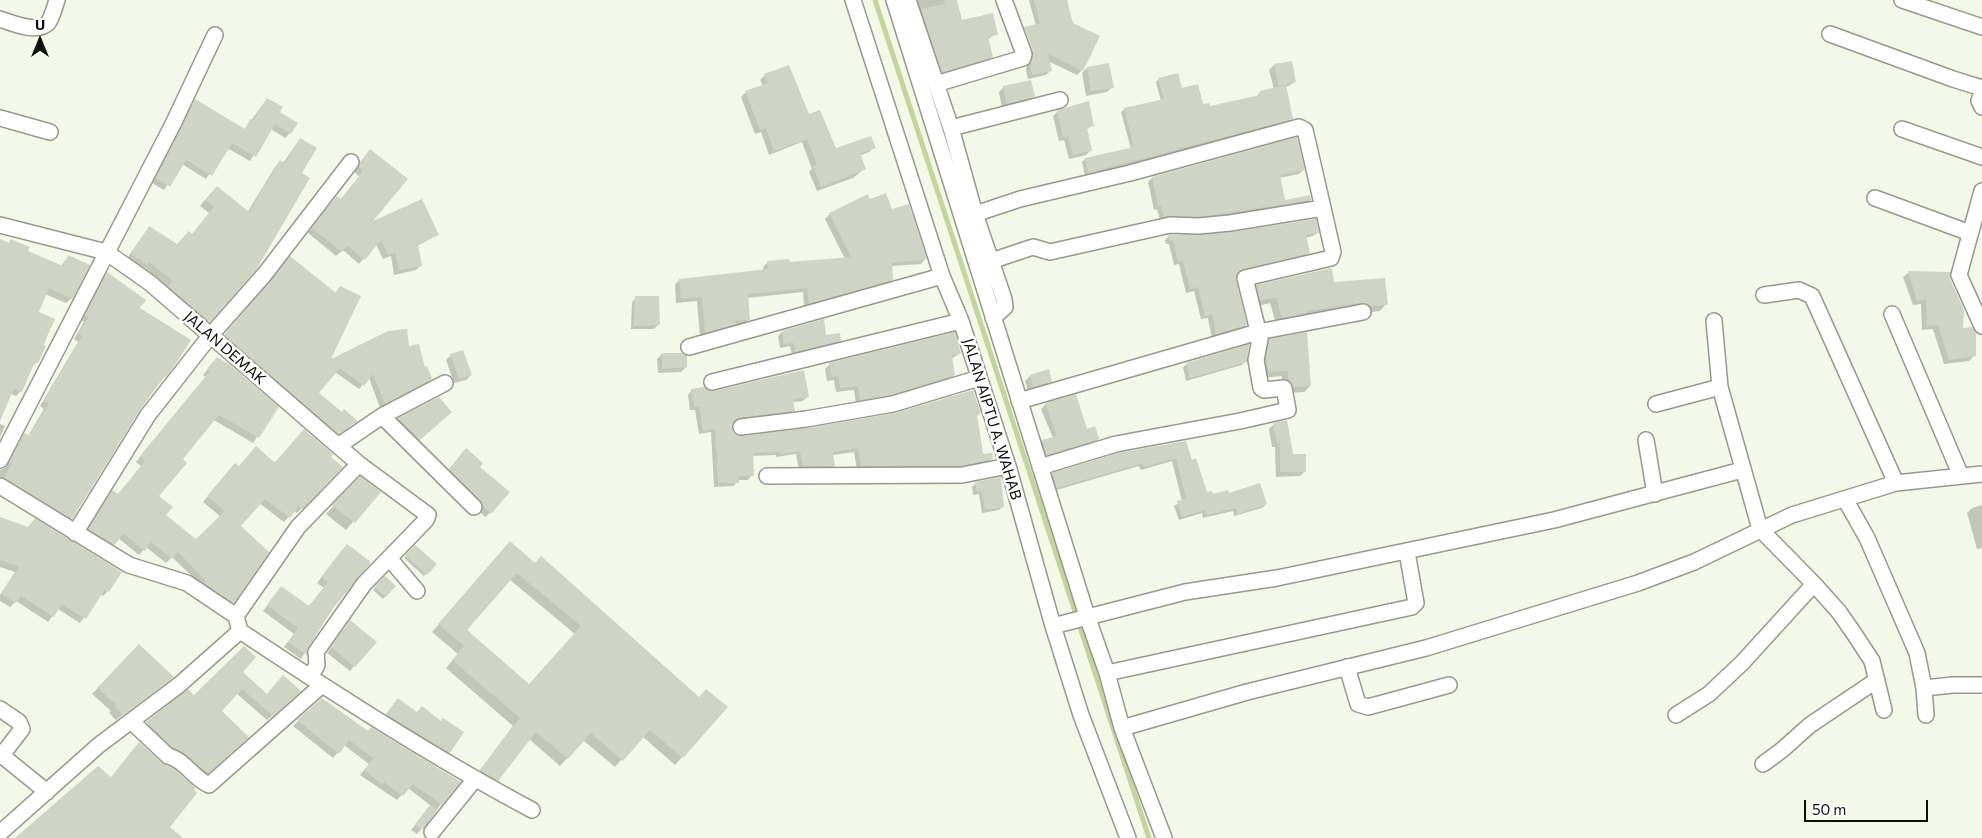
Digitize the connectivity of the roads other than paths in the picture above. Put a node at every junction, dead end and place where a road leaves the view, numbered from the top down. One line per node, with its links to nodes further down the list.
1 (57, 0): 7 (street)
2 (853, 0): 30 (street, JALAN AIPTU A. WAHAB)
3 (894, 0): 34 (street)
4 (908, 0): 11 (street)
5 (1004, 0): 11 (street)
6 (1902, 0): 8 (street)
7 (0, 19)
8 (1982, 28)
9 (1830, 34): 12 (street)
10 (216, 35): 28 (street)
11 (936, 84): 17 (street)
12 (1982, 88)
13 (1982, 92): 15 (street)
14 (1060, 100): 17 (street)
15 (1982, 107)
16 (0, 118): 19 (street)
17 (951, 128): 25 (street)
18 (1902, 128): 20 (street)
19 (50, 132)
20 (1982, 157)
21 (351, 162): 39 (street)
22 (1982, 191): 27 (street)
23 (1875, 198): 27 (street)
24 (1323, 208): 25 (street); 29 (street); 38 (street)
25 (975, 214): 29 (street)
26 (0, 225): 28 (street, JALAN DEMAK)
27 (1970, 234): 37 (street)
28 (106, 252): 39 (street, JALAN DEMAK); 51 (street)
29 (991, 261): 34 (street)
30 (942, 276): 35 (street, JALAN AIPTU A. WAHAB); 40 (street)
31 (1764, 295): 59 (street)
32 (1363, 312): 38 (street)
33 (1892, 314): 58 (street)
34 (993, 318): 45 (street)
35 (961, 321): 41 (street, JALAN AIPTU A. WAHAB); 43 (street)
36 (1714, 321): 44 (street)
37 (1982, 326)
38 (1258, 332): 45 (street); 54 (street)
39 (210, 336): 50 (street, JALAN DEMAK); 65 (street)
40 (689, 347)
41 (979, 378): 48 (street); 53 (street, JALAN AIPTU A. WAHAB)
42 (446, 382): 47 (street)
43 (712, 382)
44 (1720, 387): 46 (street); 55 (street)
45 (1019, 401): 54 (street)
46 (1656, 404)
47 (382, 416): 50 (street); 63 (street)
48 (741, 427)
49 (1646, 440): 61 (street)
50 (338, 446): 52 (street, JALAN DEMAK)
51 (0, 460)
52 (359, 464): 67 (street, JALAN DEMAK); 70 (street)
53 (1008, 466): 57 (street); 72 (street, JALAN AIPTU A. WAHAB)
54 (1040, 467): 71 (street)
55 (1742, 470): 61 (street); 64 (street)
56 (1982, 474): 58 (street)
57 (767, 476)
58 (1961, 476): 59 (street)
59 (1896, 482): 62 (street)
60 (0, 486): 65 (street)
61 (1655, 494): 66 (street)
62 (1845, 499): 64 (street); 80 (street)
63 (474, 507)
64 (1760, 529): 68 (street); 74 (street)
65 (75, 533): 70 (street)
66 (1407, 552): 71 (street); 75 (street)
67 (389, 558): 69 (street); 77 (street)
68 (1814, 584): 76 (street); 84 (street)
69 (417, 591)
70 (236, 616): 73 (street)
71 (1083, 617): 72 (street); 75 (street)
72 (1055, 625): 93 (street, JALAN AIPTU A. WAHAB)
73 (240, 631): 77 (street); 85 (street)
74 (1347, 667): 78 (street); 86 (street)
75 (1107, 673): 86 (street)
76 (1878, 680): 82 (street); 87 (street)
77 (316, 681): 85 (street); 88 (street)
78 (1449, 685)
79 (1982, 685): 80 (street)
80 (1924, 688): 83 (street)
81 (0, 709): 89 (street)
82 (1884, 710)
83 (1926, 715)
84 (1676, 716)
85 (131, 721): 89 (street)
86 (1122, 728): 94 (street)
87 (1763, 764)
88 (475, 779): 90 (street); 91 (street)
89 (47, 792): 92 (street)
90 (532, 810)
91 (432, 832)
92 (0, 834)
93 (1128, 838)
94 (1164, 838)

